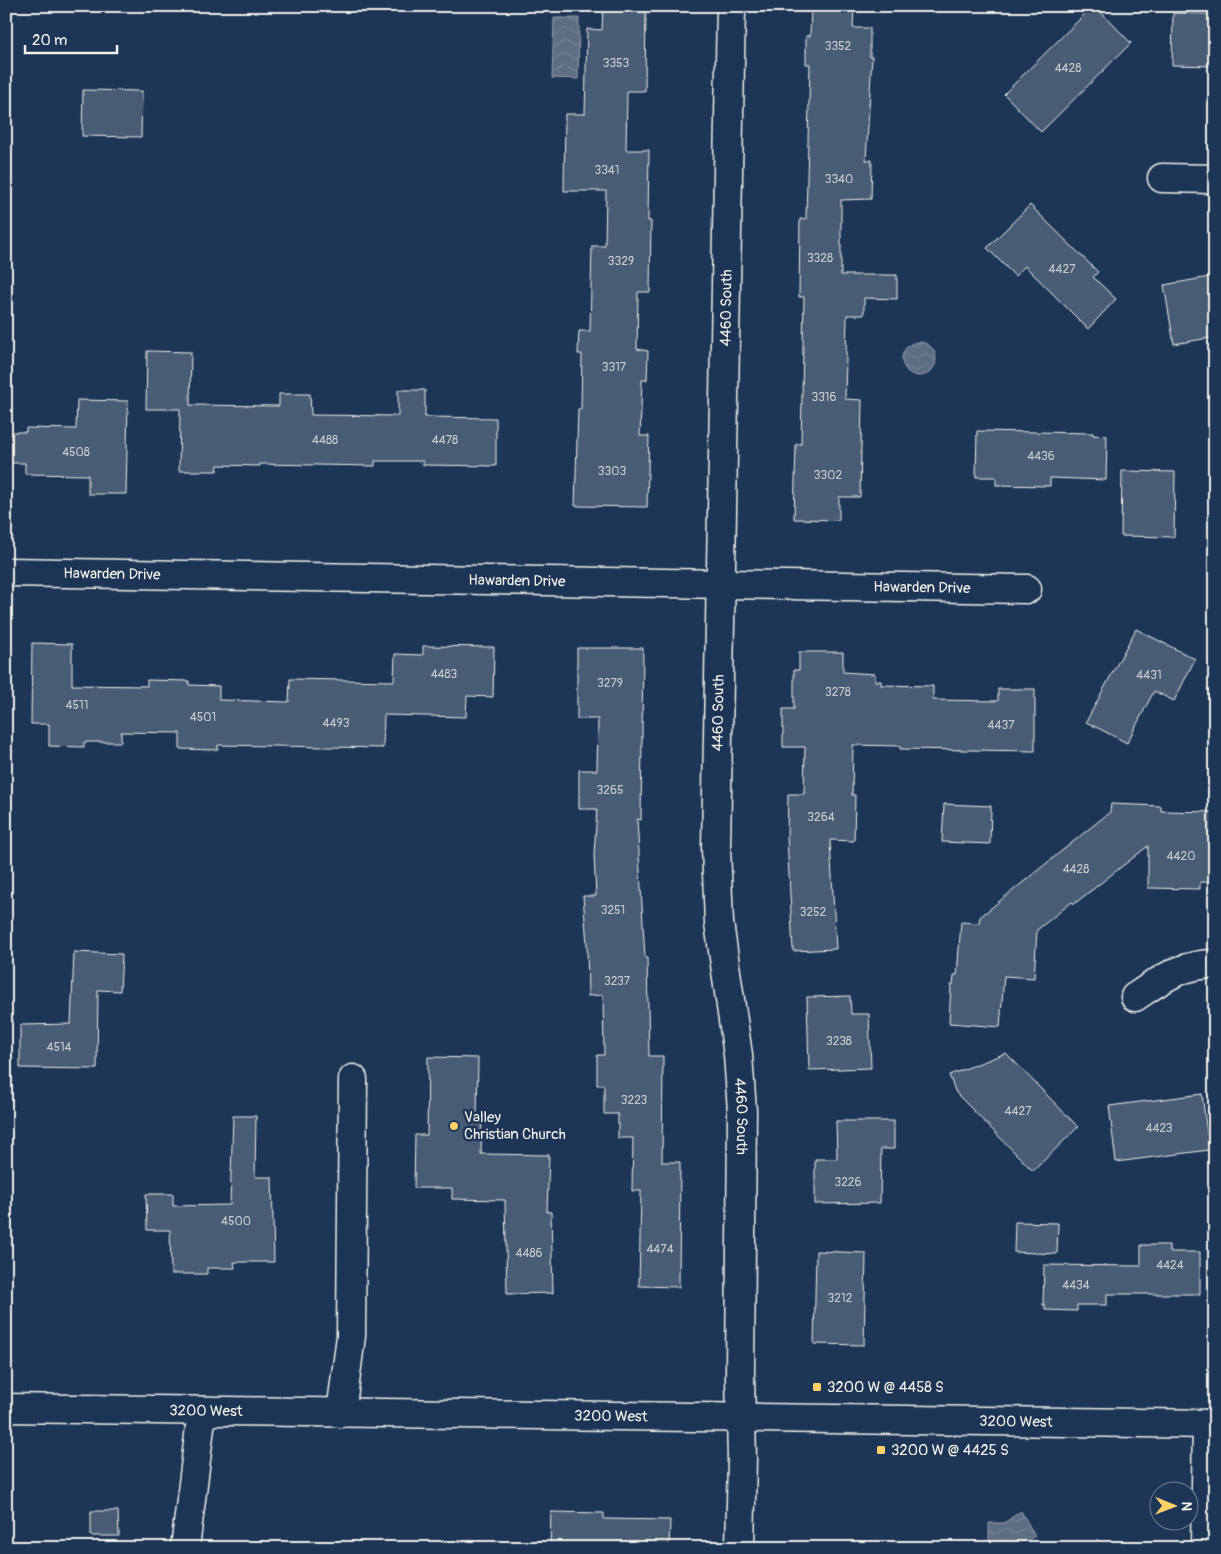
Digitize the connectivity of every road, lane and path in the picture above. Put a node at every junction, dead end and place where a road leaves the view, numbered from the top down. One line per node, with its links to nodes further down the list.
1 (731, 6): 5 (street, 4460 South)
2 (1162, 178): 3 (street)
3 (1215, 179)
4 (6, 572): 5 (street, Hawarden Drive)
5 (721, 584): 6 (street, Hawarden Drive); 13 (street, 4460 South)
6 (1027, 589)
7 (1215, 964): 8 (street)
8 (1135, 997)
9 (353, 1079): 12 (street)
10 (6, 1408): 11 (street, 3200 West)
11 (202, 1411): 12 (street, 3200 West); 15 (street)
12 (341, 1412): 13 (street, 3200 West)
13 (740, 1418): 14 (street, 3200 West); 16 (street, 4460 South)
14 (1211, 1424): 17 (street)
15 (184, 1548)
16 (740, 1548)
17 (1205, 1548)

